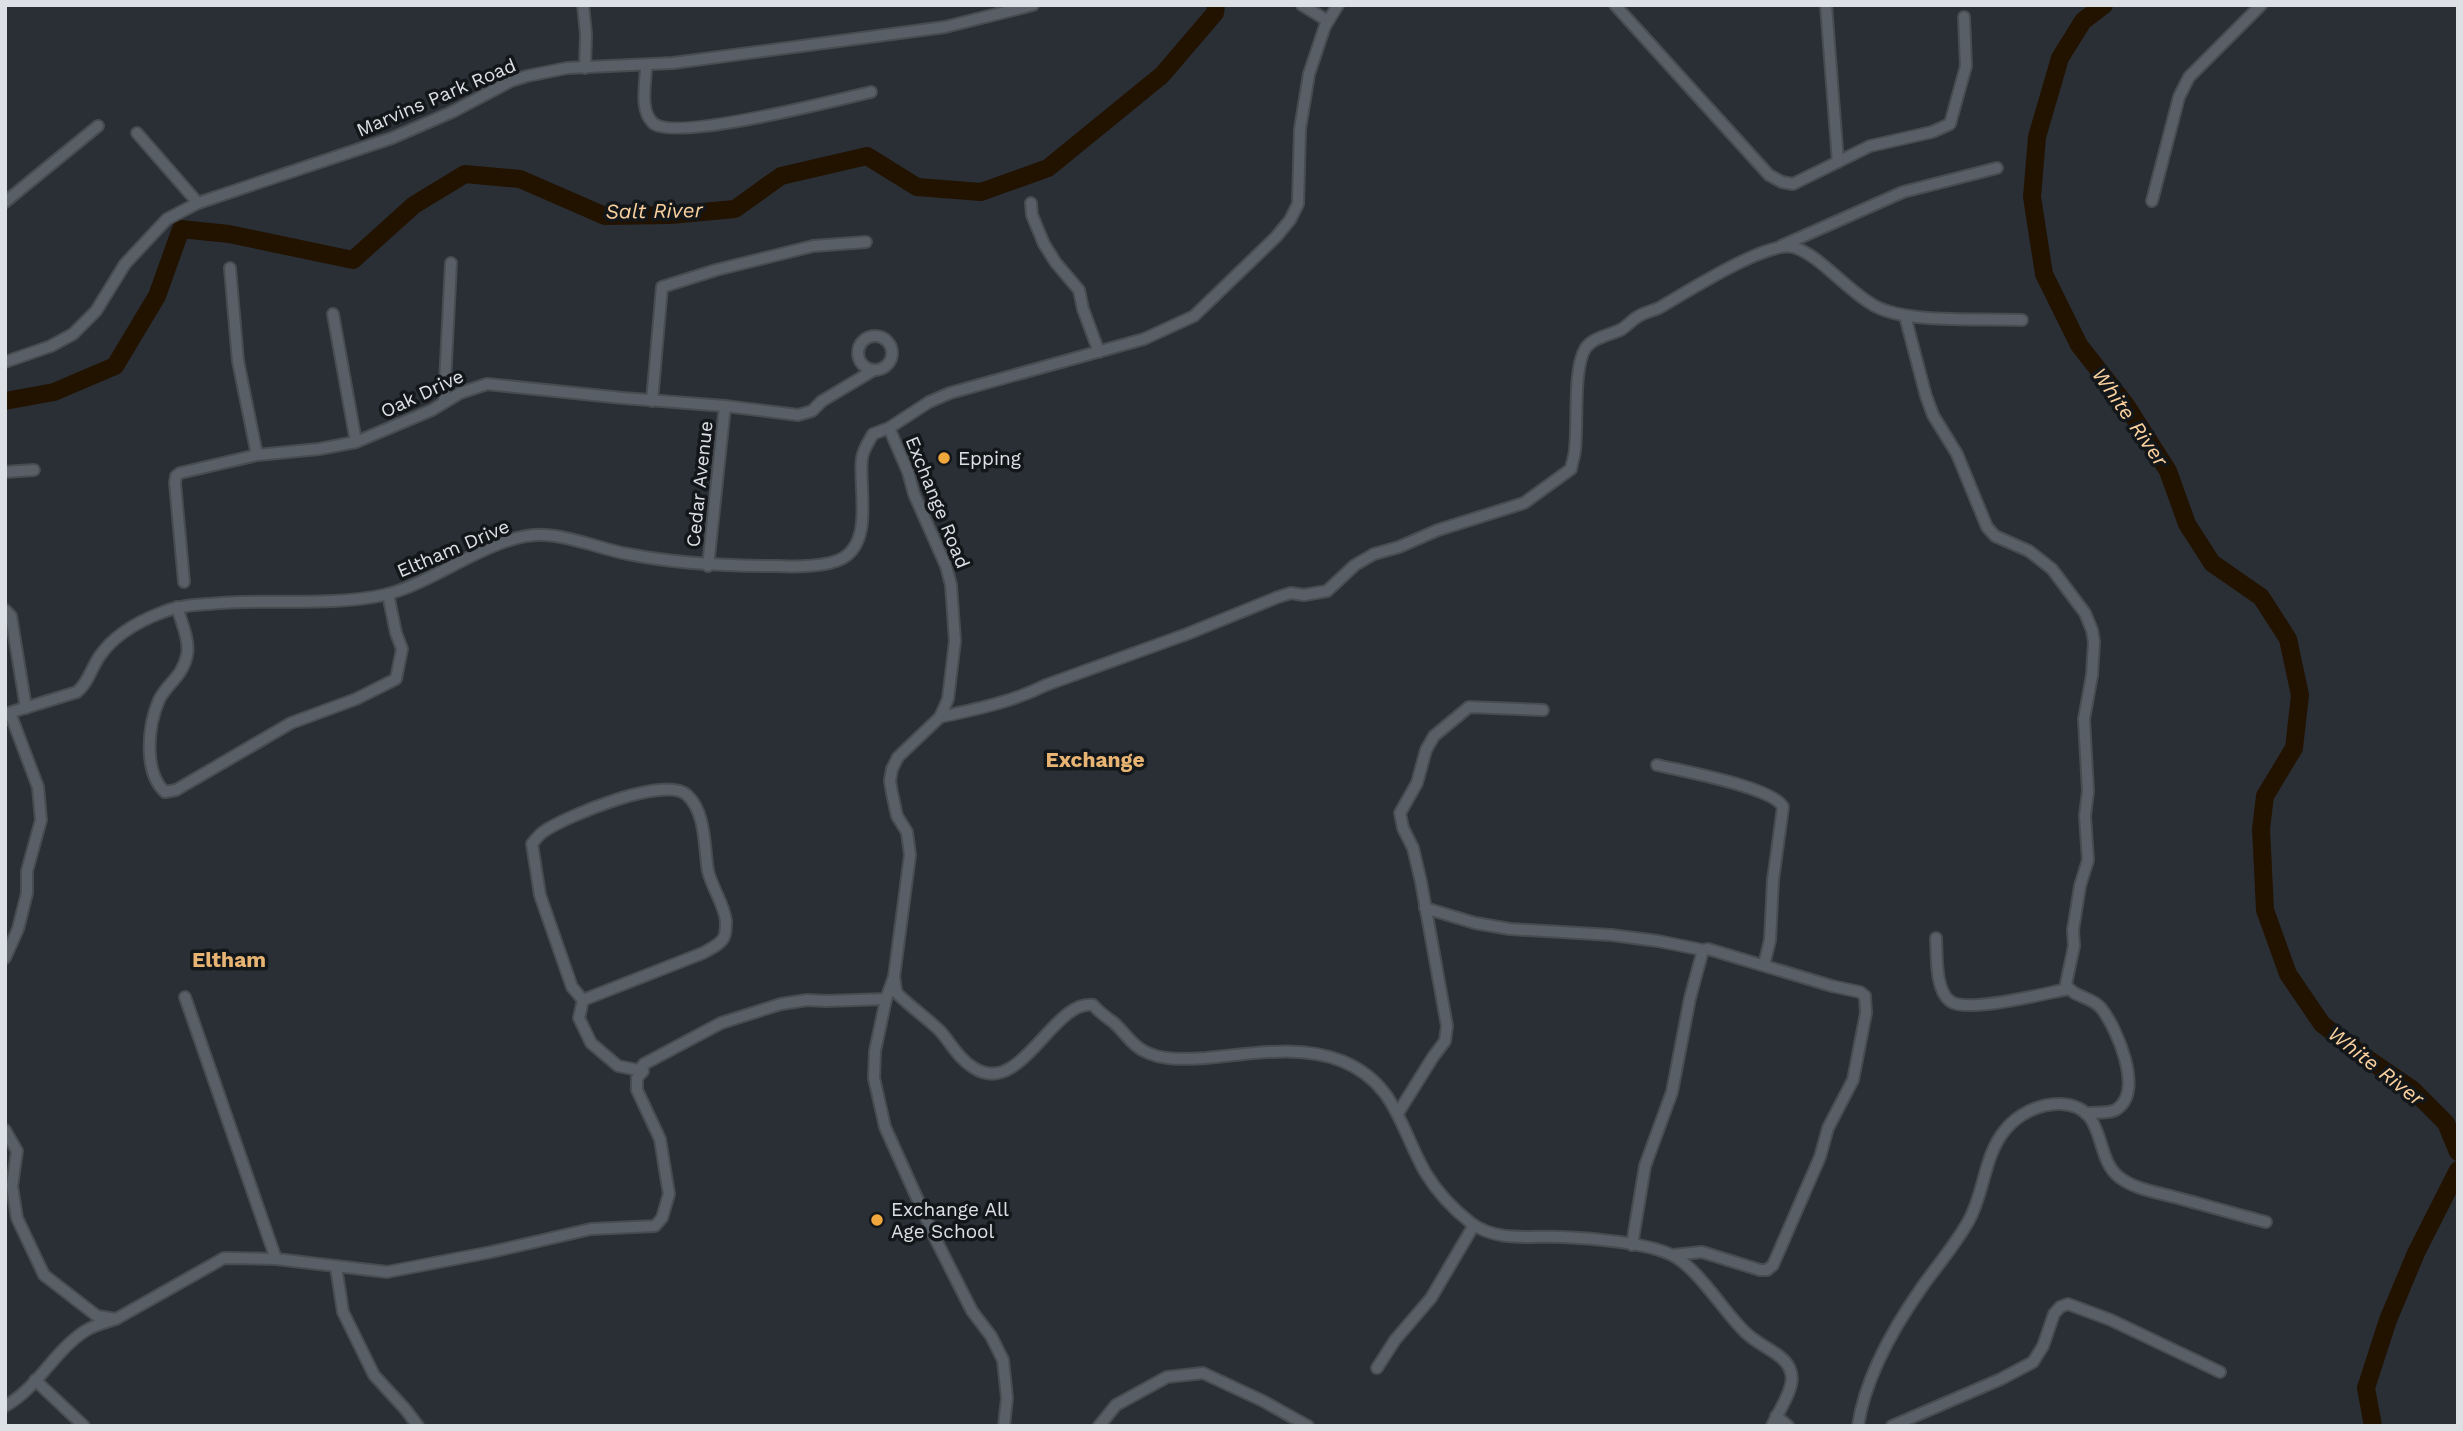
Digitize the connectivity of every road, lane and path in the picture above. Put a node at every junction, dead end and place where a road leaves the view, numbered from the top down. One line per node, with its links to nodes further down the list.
1 (583, 5): 12 (street)
2 (1033, 5): 8 (street, Marvins Park Road)
3 (1303, 5): 10 (street)
4 (1338, 5): 10 (street, Exchange Road)
5 (1615, 5): 16 (street)
6 (1826, 5): 16 (street)
7 (2262, 5): 18 (street)
8 (993, 10): 11 (street, Marvins Park Road)
9 (1964, 18): 16 (street)
10 (1328, 21): 30 (street, Exchange Road)
11 (646, 66): 12 (street, Marvins Park Road); 13 (street)
12 (584, 68): 20 (street, Marvins Park Road)
13 (871, 92)
14 (98, 126): 19 (street)
15 (137, 133): 20 (street)
16 (1838, 162)
17 (1997, 168): 23 (street)
18 (2152, 201)
19 (5, 202)
20 (198, 203): 31 (street, Marvins Park Road)
21 (1031, 203): 30 (street)
22 (866, 242): 36 (street)
23 (1779, 247): 27 (street); 52 (street)
24 (451, 263): 37 (street)
25 (230, 268): 41 (street)
26 (333, 314): 40 (street)
27 (1905, 316): 28 (street); 60 (street)
28 (2022, 320)
29 (5, 351): 31 (street)
30 (1099, 352): 39 (street, Exchange Road)
31 (19, 359): 32 (street, Marvins Park Road)
32 (5, 362)
33 (861, 363): 34 (street); 34 (street); 35 (street)
34 (874, 370): 35 (street, Oak Drive)
35 (858, 379): 38 (street, Oak Drive)
36 (652, 401): 37 (street, Oak Drive); 38 (street, Oak Drive)
37 (443, 402): 40 (street, Oak Drive)
38 (725, 406): 44 (street, Cedar Avenue)
39 (890, 428): 44 (street, Eltham Drive); 52 (street, Exchange Road)
40 (356, 442): 41 (street, Oak Drive)
41 (257, 455): 45 (street, Oak Drive)
42 (34, 470): 43 (street)
43 (5, 472)
44 (708, 566): 46 (street, Eltham Drive)
45 (184, 582)
46 (388, 594): 47 (street, Eltham Drive); 47 (street)
47 (177, 607): 49 (street, Eltham Drive)
48 (5, 610): 49 (street)
49 (26, 708): 51 (street, Eltham Drive)
50 (1542, 710): 54 (street)
51 (7, 713): 57 (street)
52 (940, 717): 59 (street, Exchange Road)
53 (1657, 765): 58 (street)
54 (1424, 908): 56 (street); 65 (street)
55 (1936, 938): 60 (street)
56 (1703, 950): 58 (street); 70 (street)
57 (5, 958)
58 (1764, 965): 71 (street)
59 (894, 977): 63 (street, Exchange Road); 65 (street)
60 (2068, 989): 66 (street)
61 (185, 997): 72 (street)
62 (583, 999): 62 (street); 64 (street)
63 (886, 999): 64 (street); 82 (street, Exchange Road)
64 (643, 1071): 73 (street)
65 (1398, 1112): 69 (street)
66 (2085, 1113): 68 (street); 86 (street)
67 (5, 1130): 74 (street)
68 (2266, 1222)
69 (1474, 1225): 70 (street); 75 (street)
70 (1632, 1245): 71 (street)
71 (1673, 1255): 79 (street)
72 (276, 1259): 73 (street); 74 (street)
73 (336, 1268): 81 (street)
74 (116, 1319): 77 (street)
75 (1377, 1368)
76 (2220, 1371): 87 (street)
77 (35, 1380): 78 (street); 80 (street)
78 (5, 1406)
79 (1774, 1421): 85 (street)
80 (84, 1426)
81 (418, 1426)
82 (1004, 1426)
83 (1099, 1426): 84 (street)
84 (1308, 1426)
85 (1788, 1426)
86 (1858, 1426)
87 (1892, 1426)

